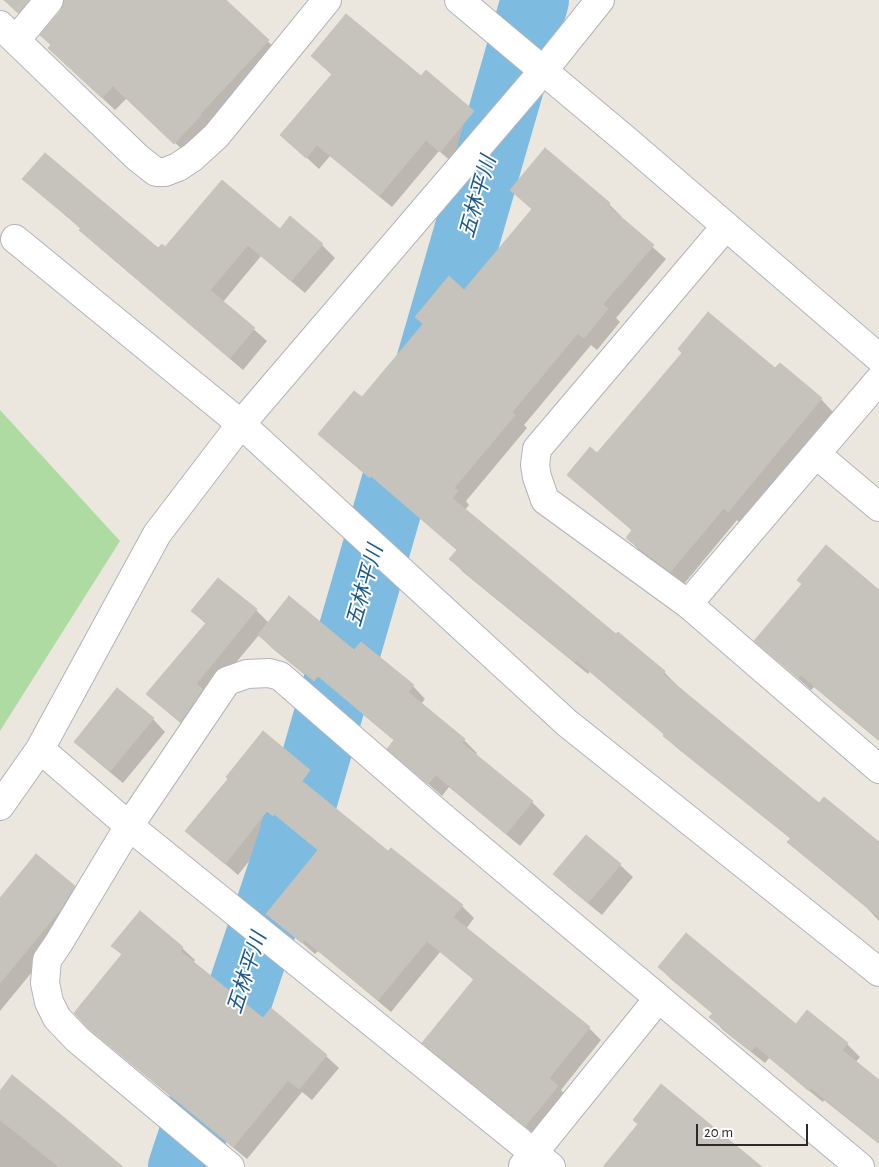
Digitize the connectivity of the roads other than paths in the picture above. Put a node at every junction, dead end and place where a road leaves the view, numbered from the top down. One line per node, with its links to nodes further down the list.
1 (49, 0): 5 (street)
2 (327, 0): 5 (street)
3 (459, 0): 6 (street)
4 (600, 0): 6 (street)
5 (8, 32)
6 (543, 71): 7 (street); 11 (street)
7 (726, 226): 9 (street); 14 (street)
8 (15, 239): 11 (street)
9 (879, 358)
10 (879, 380): 12 (street)
11 (241, 424): 15 (street); 19 (street)
12 (816, 454): 13 (street); 14 (street)
13 (879, 507)
14 (688, 604): 16 (street)
15 (40, 749): 17 (street); 18 (street)
16 (879, 769)
17 (0, 806)
18 (129, 826): 20 (street); 21 (street); 22 (street)
19 (879, 972)
20 (658, 999): 21 (street); 23 (street)
21 (536, 1162)
22 (230, 1167)
23 (860, 1167)

